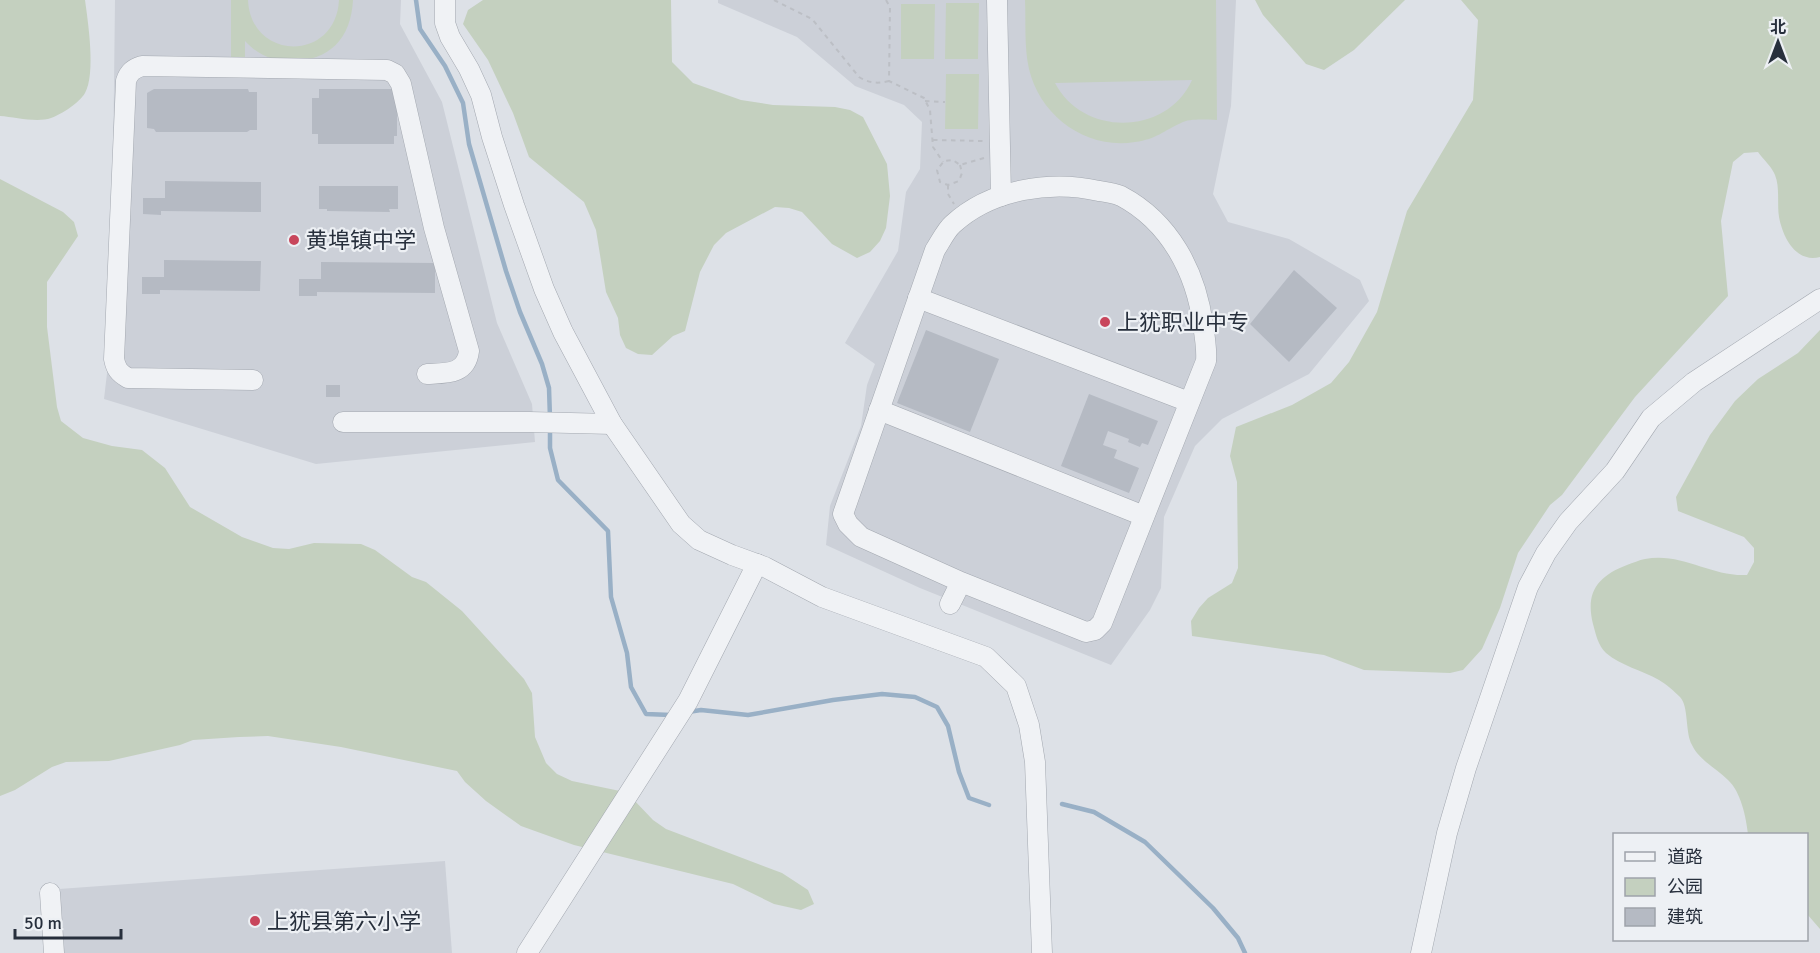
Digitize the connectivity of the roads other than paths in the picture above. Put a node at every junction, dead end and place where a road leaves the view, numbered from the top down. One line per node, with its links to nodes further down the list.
1 (445, 0): 11 (street)
2 (997, 0): 3 (street)
3 (1001, 196): 4 (street); 8 (street)
4 (918, 298): 8 (street); 9 (street)
5 (1820, 299): 20 (street)
6 (427, 374): 7 (street)
7 (254, 380)
8 (1190, 402): 12 (street)
9 (879, 410): 12 (street); 14 (street)
10 (343, 422): 11 (street)
11 (612, 424): 13 (street)
12 (1144, 516): 14 (street)
13 (757, 564): 18 (street); 19 (street)
14 (961, 582): 15 (street)
15 (950, 604)
16 (50, 893): 17 (street)
17 (54, 953)
18 (527, 953)
19 (1042, 953)
20 (1421, 953)

